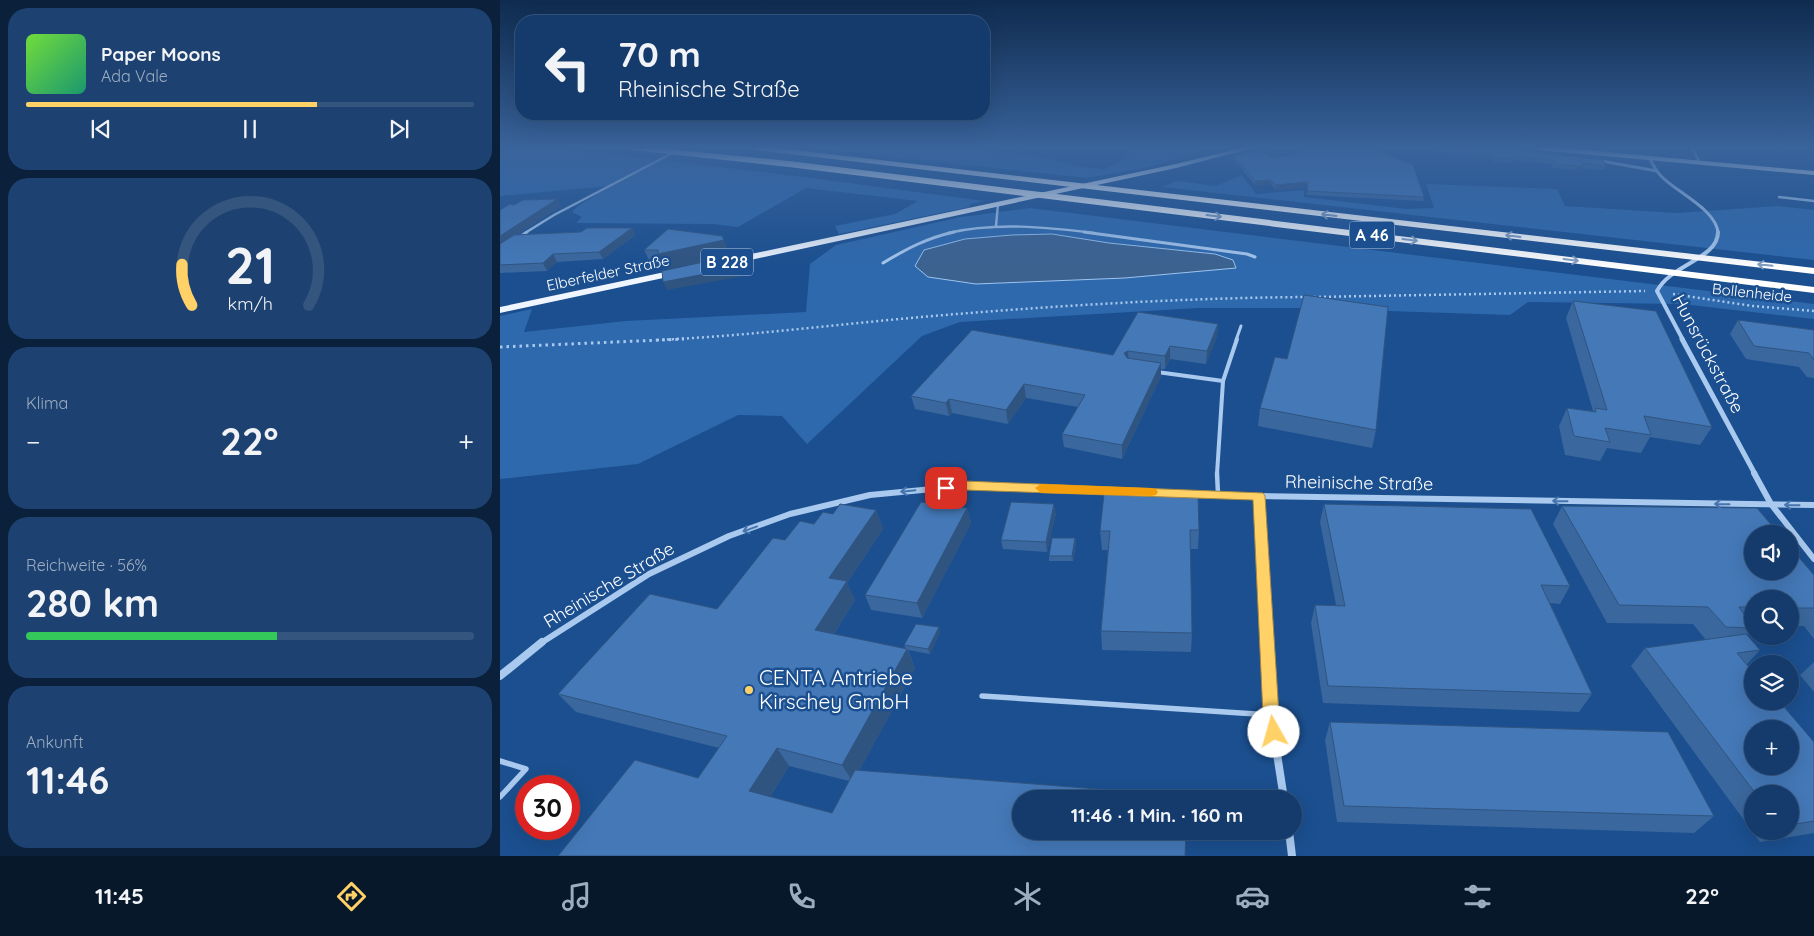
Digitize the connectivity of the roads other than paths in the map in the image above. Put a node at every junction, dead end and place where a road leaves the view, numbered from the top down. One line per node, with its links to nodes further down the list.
1 (605, 188): 10 (lane)
2 (987, 188): 16 (highway, A 46, one-way to 16)
3 (1070, 188): 8 (main road, B 228)
4 (1102, 188): 15 (highway, A 46, one-way to 4)
5 (1675, 188): 23 (street, Hunsrückstraße)
6 (1779, 197): 7 (lane)
7 (1814, 200)
8 (998, 204): 9 (lane); 13 (main road, B 228)
9 (996, 226): 11 (lane); 12 (lane)
10 (518, 238)
11 (1256, 257)
12 (883, 263)
13 (713, 265)
14 (693, 269): 17 (main road, Elberfelder Straße / B 228)
15 (1814, 271)
16 (1814, 290)
17 (500, 310)
18 (1241, 326): 20 (lane)
19 (1147, 370): 20 (lane)
20 (1223, 381): 21 (lane)
21 (1218, 494): 22 (street, Rheinische Straße); 26 (street, Rheinische Straße, one-way to 26)
22 (1259, 496): 23 (street, Rheinische Straße, one-way to 22); 28 (street)
23 (1771, 504): 24 (street, Rheinische Straße, one-way to 23); 25 (street, Hunsrückstraße)
24 (1814, 505)
25 (1814, 559)
26 (500, 676)
27 (982, 696): 28 (lane)
28 (1271, 715): 30 (street)
29 (500, 761): 31 (lane)
30 (1283, 790)
31 (500, 797)
32 (1290, 840): 33 (street)
33 (1292, 856)

